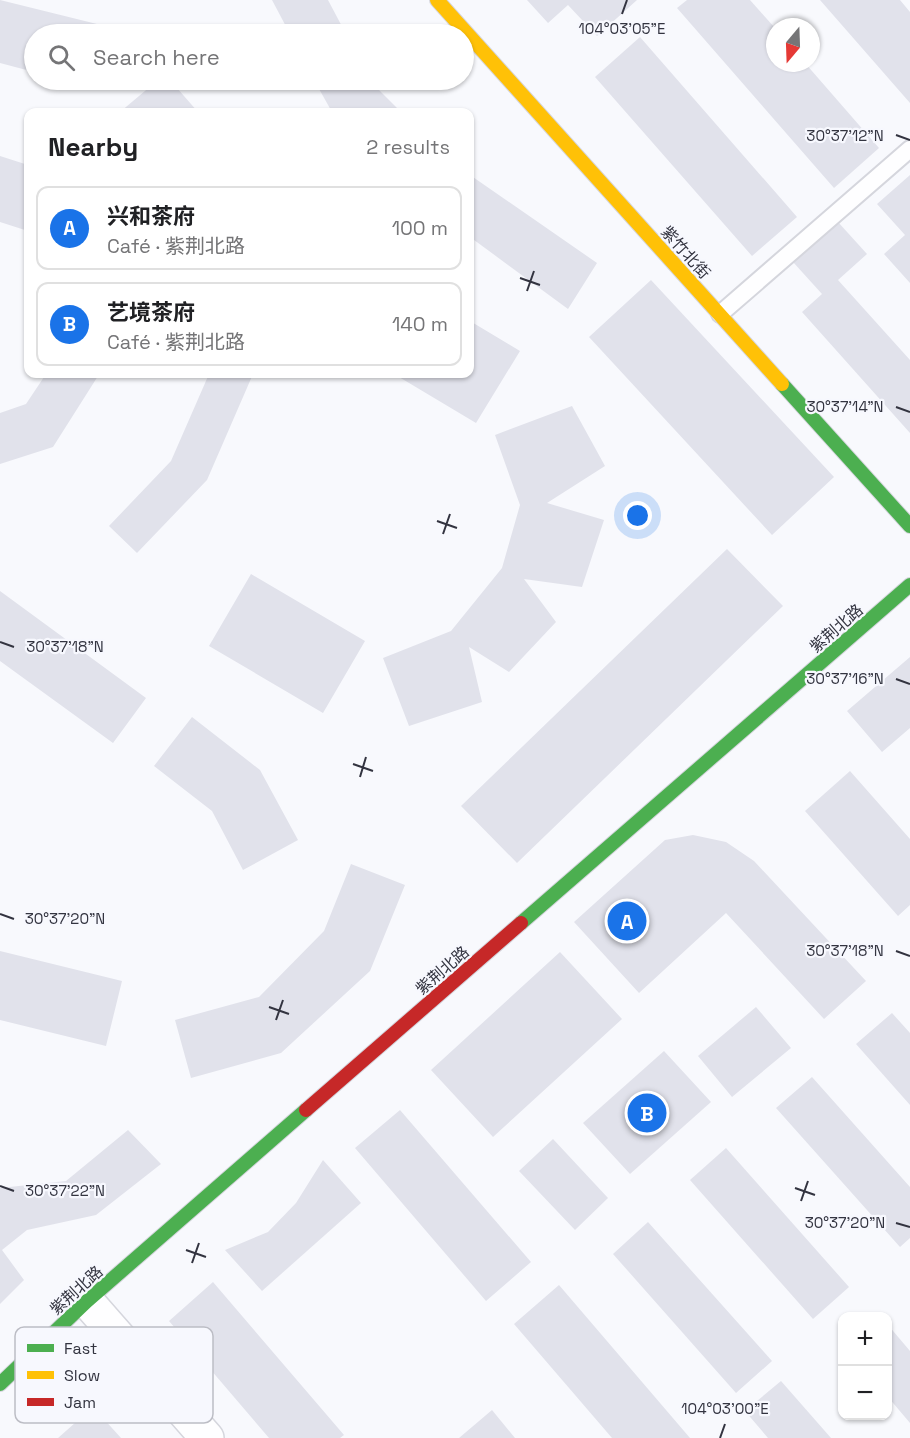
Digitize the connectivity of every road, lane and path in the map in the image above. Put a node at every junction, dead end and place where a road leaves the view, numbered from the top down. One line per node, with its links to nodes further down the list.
1 (437, 0): 2 (street, 紫竹北街)
2 (459, 24)
3 (474, 41): 5 (street, 紫竹北街)
4 (910, 149): 5 (lane)
5 (720, 314): 6 (street, 紫竹北街)
6 (910, 525)
7 (910, 585): 8 (street, 紫荆北路)
8 (87, 1301): 9 (street, 紫荆北路); 10 (street)
9 (60, 1327)
10 (110, 1327)
11 (15, 1370): 12 (street, 紫荆北路)
12 (0, 1384)
13 (194, 1423): 14 (street)
14 (207, 1438)

